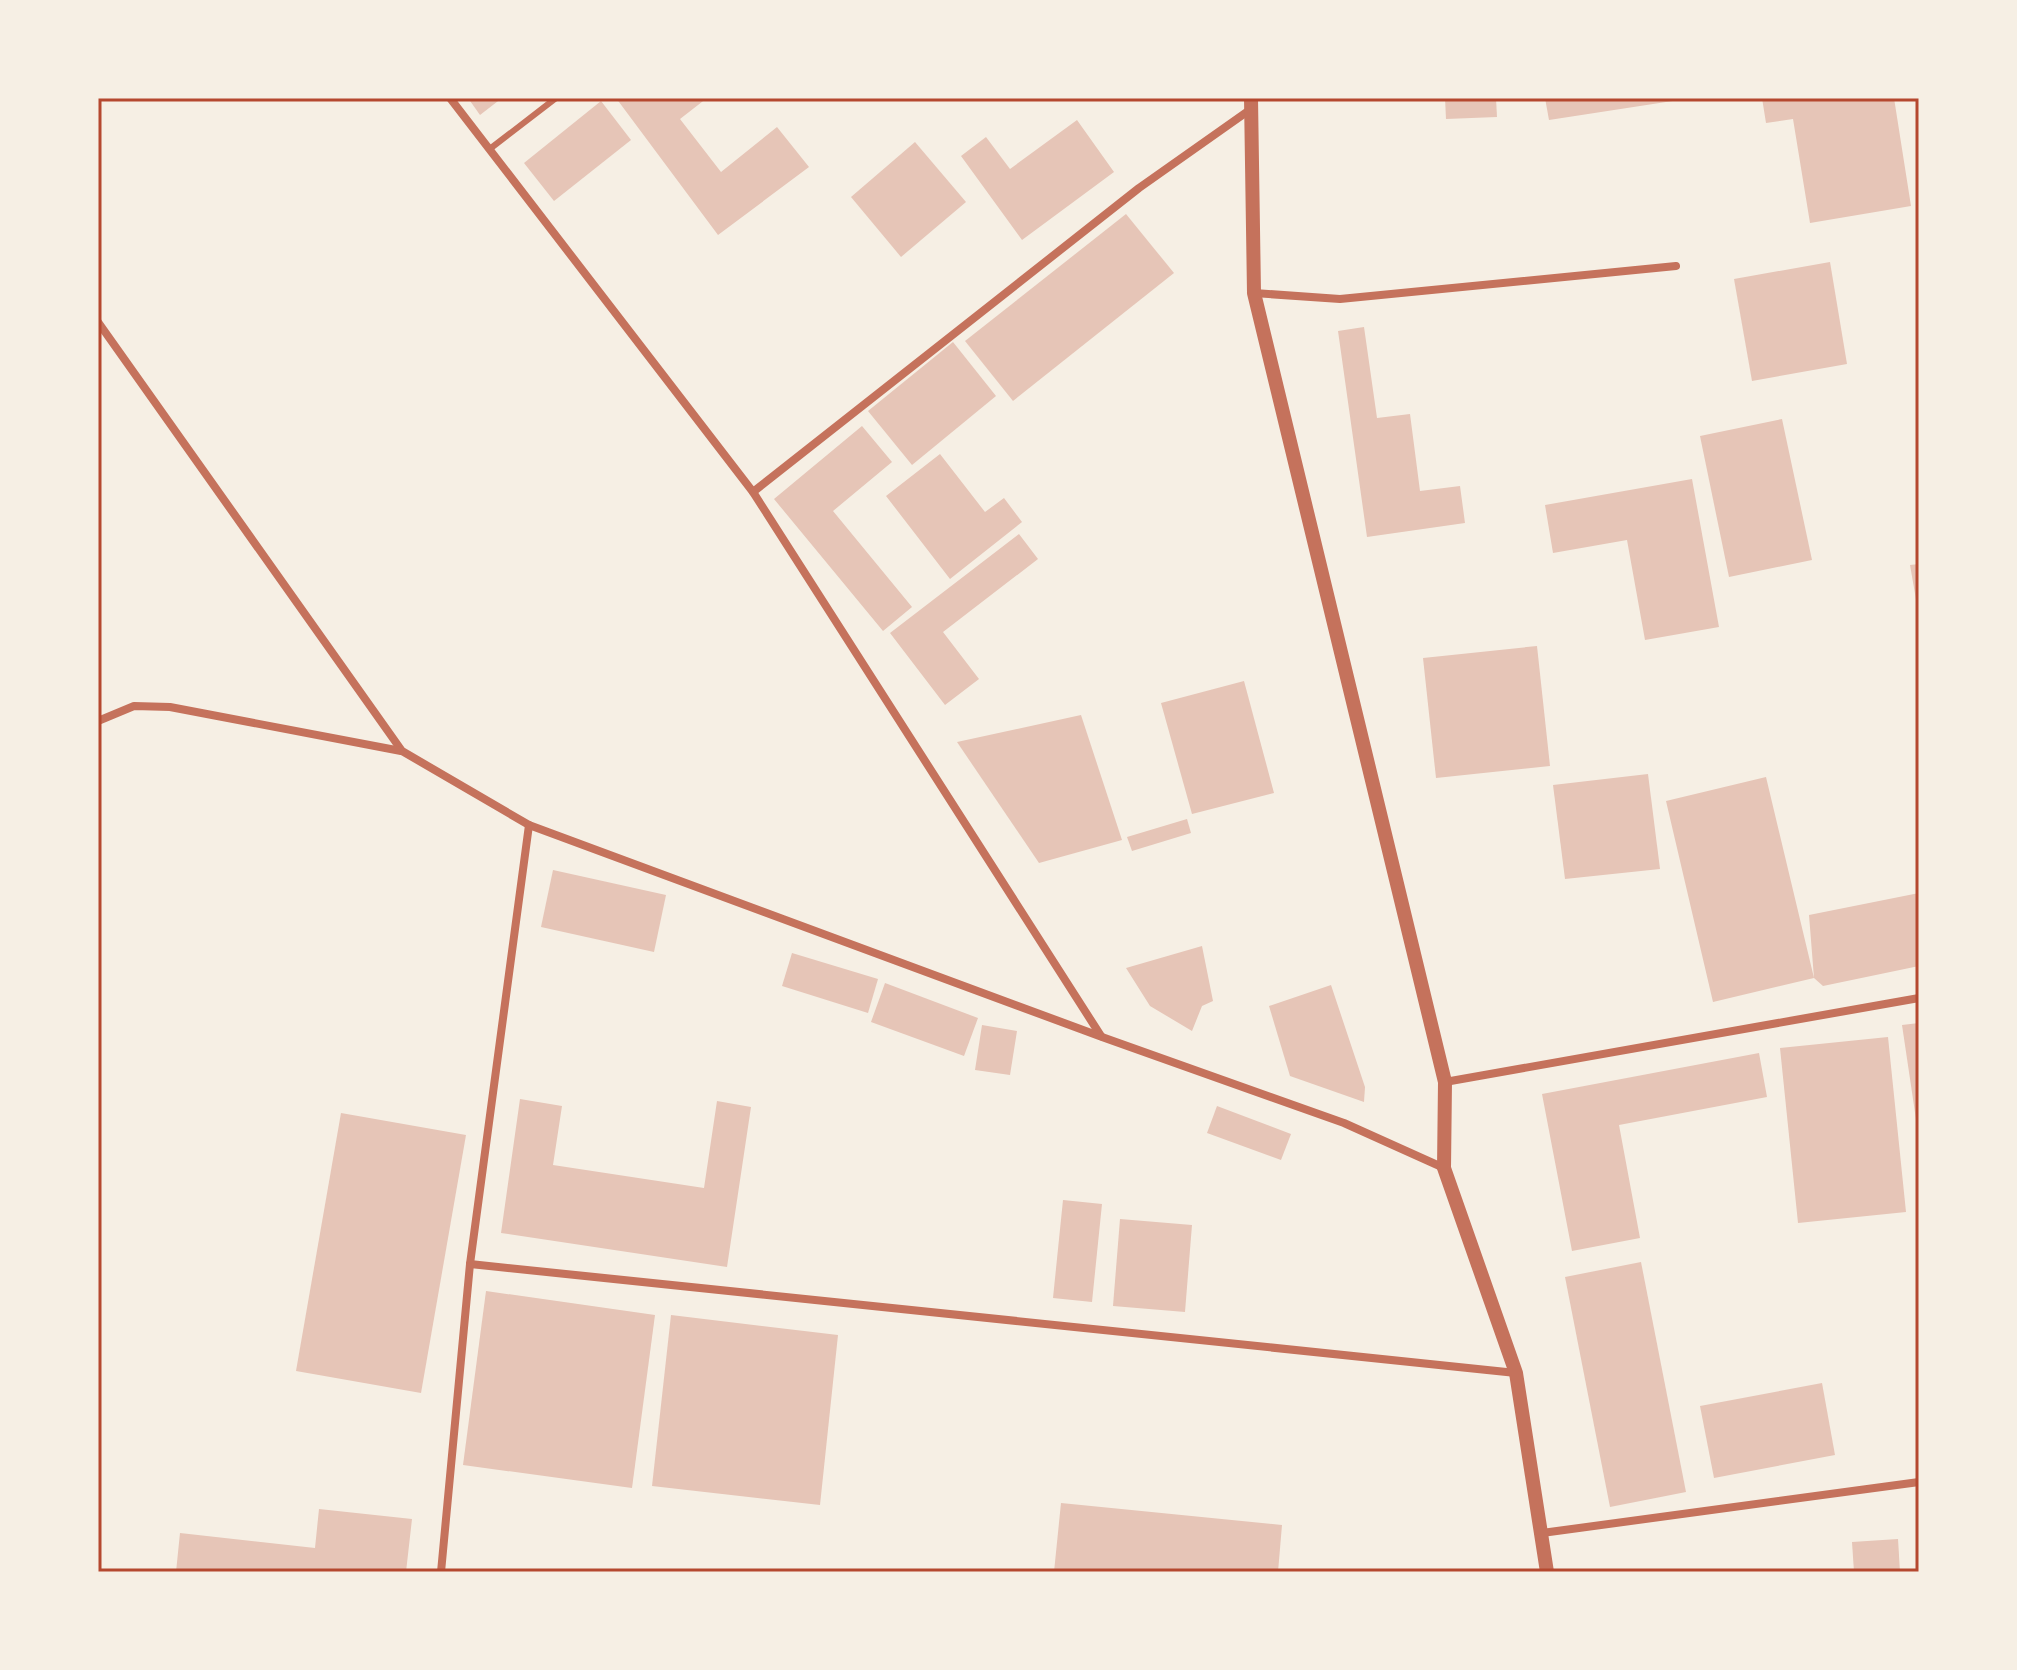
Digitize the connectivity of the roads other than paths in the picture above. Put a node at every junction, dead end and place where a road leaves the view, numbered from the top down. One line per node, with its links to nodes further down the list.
1 (450, 98): 4 (street)
2 (556, 98): 4 (lane)
3 (1251, 103): 6 (street); 8 (street)
4 (491, 148): 8 (street)
5 (1676, 266): 6 (street)
6 (1254, 293): 14 (street)
7 (98, 322): 10 (street)
8 (753, 492): 13 (street)
9 (98, 721): 10 (street)
10 (402, 751): 11 (street)
11 (529, 825): 13 (street); 16 (street)
12 (1919, 998): 14 (street)
13 (1102, 1037): 15 (street)
14 (1445, 1082): 15 (street)
15 (1444, 1168): 17 (street)
16 (470, 1264): 17 (street); 20 (street)
17 (1516, 1373): 19 (street)
18 (1919, 1482): 19 (street)
19 (1542, 1533): 21 (street)
20 (441, 1572)
21 (1547, 1572)

